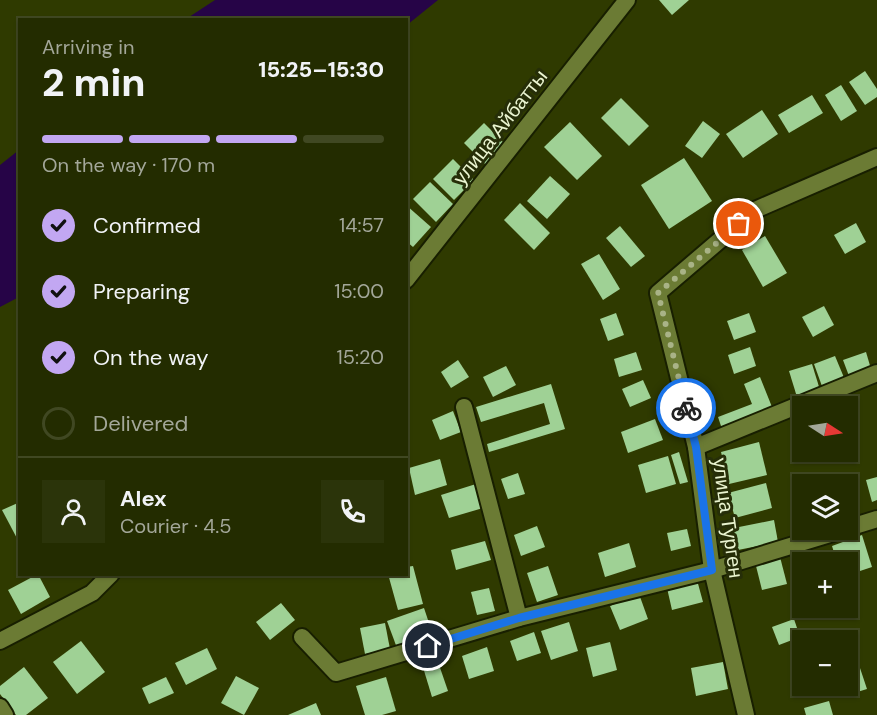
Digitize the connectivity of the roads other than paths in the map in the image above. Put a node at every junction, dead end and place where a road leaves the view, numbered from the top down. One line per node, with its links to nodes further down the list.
1 (627, 0): 3 (street, улица Айбатты)
2 (877, 157): 6 (street, улица Турген)
3 (408, 277)
4 (877, 372): 6 (street)
5 (464, 407): 12 (street)
6 (696, 447): 10 (street, улица Турген)
7 (877, 519): 8 (street)
8 (858, 525)
9 (810, 540): 10 (street)
10 (712, 570): 12 (street); 17 (street, улица Турген)
11 (109, 576): 14 (street)
12 (519, 618): 13 (street)
13 (302, 637)
14 (0, 641)
15 (0, 707): 16 (street)
16 (5, 715)
17 (746, 715)

